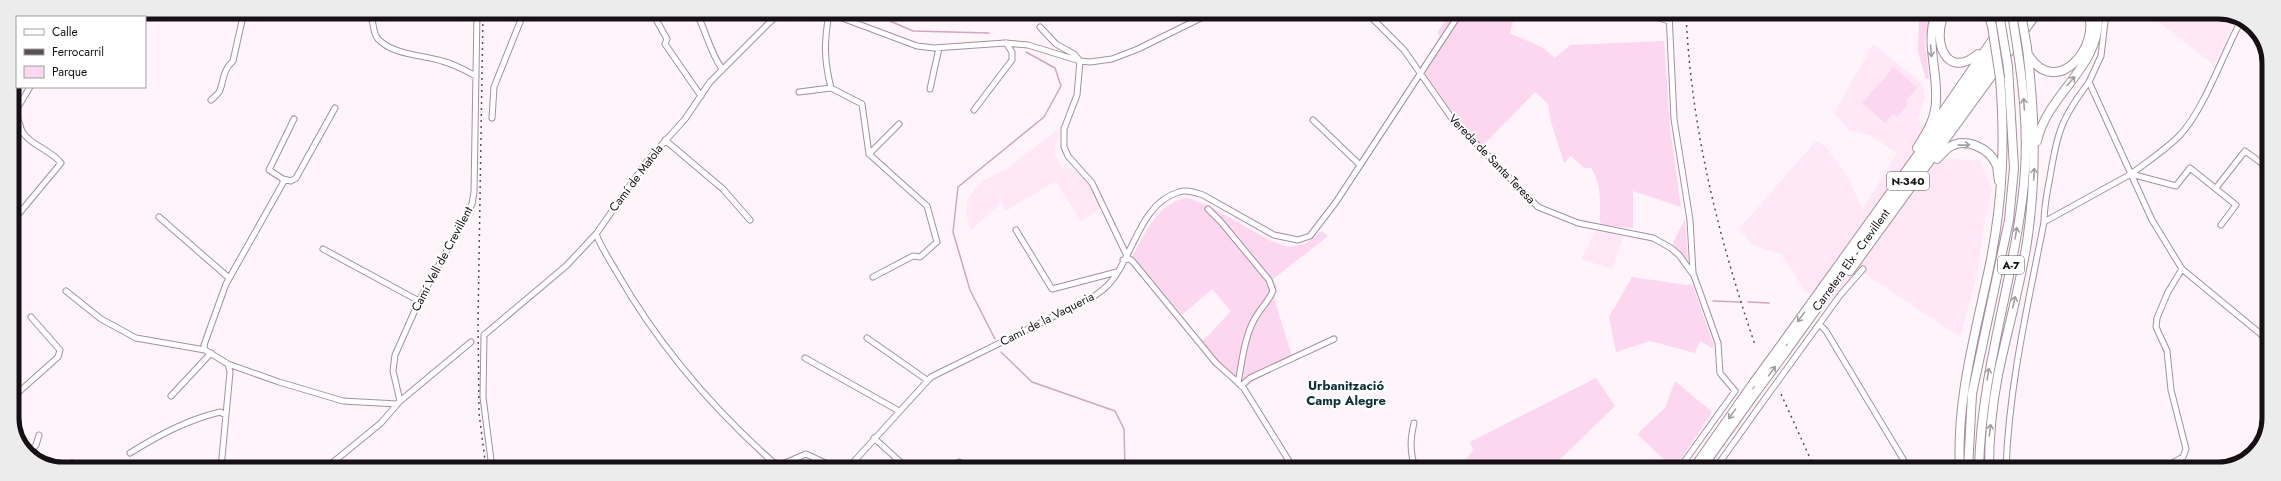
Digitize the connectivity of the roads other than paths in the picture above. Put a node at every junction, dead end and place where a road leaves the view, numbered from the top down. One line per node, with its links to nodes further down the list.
1 (242, 19): 44 (street)
2 (372, 19): 37 (street)
3 (477, 19): 37 (street, Camí Vell de Crevillent)
4 (521, 19): 48 (street)
5 (656, 19): 43 (street)
6 (699, 19): 35 (street)
7 (773, 19): 35 (street, Camí de Matola)
8 (827, 19): 40 (street)
9 (845, 19): 32 (street)
10 (1196, 19): 34 (street)
11 (1373, 19): 36 (street, Vereda de Santa Teresa)
12 (1456, 19): 36 (street, Camí de la Vaqueria)
13 (1662, 19): 27 (street)
14 (1934, 19): 54 (highway, one-way to 54)
15 (1943, 19): 30 (highway)
16 (1990, 19): 62 (highway, bridge)
17 (2000, 19): 125 (highway, A-7, bridge)
18 (2007, 19): 30 (highway)
19 (2012, 19): 126 (highway, A-7, one-way to 19, bridge)
20 (2017, 19): 72 (highway, Carretera Elx - Crevillent / N-340)
21 (2022, 19): 33 (highway, bridge)
22 (2025, 19): 90 (highway, Carretera Elx - Crevillent / N-340)
23 (2033, 19): 63 (highway)
24 (2089, 19): 33 (highway)
25 (2098, 19): 55 (highway, one-way to 25)
26 (2105, 19): 38 (street)
27 (1668, 21): 76 (street); 80 (street)
28 (2239, 25): 59 (street)
29 (1040, 27): 34 (street)
30 (1992, 39): 54 (highway)
31 (1006, 44): 32 (street); 34 (street); 47 (street)
32 (939, 48): 41 (street)
33 (2027, 51): 55 (highway)
34 (1080, 61): 74 (street)
35 (722, 69): 43 (street, Camí de Matola)
36 (1420, 74): 58 (street, Camí de la Vaqueria); 76 (street, Vereda de Santa Teresa)
37 (476, 76): 84 (street, Camí Vell de Crevillent)
38 (2089, 82): 59 (street); 68 (street)
39 (29, 88): 45 (street)
40 (831, 88): 42 (street); 56 (street)
41 (930, 89)
42 (799, 92)
43 (701, 96): 53 (street, Camí de Matola)
44 (211, 100)
45 (19, 104)
46 (335, 108): 60 (street)
47 (974, 110)
48 (492, 118)
49 (294, 119): 60 (street)
50 (1313, 120): 58 (street)
51 (19, 121): 65 (street)
52 (899, 124): 56 (street)
53 (665, 140): 67 (street); 71 (street, Camí de Matola)
54 (1916, 150): 72 (highway)
55 (2035, 152): 127 (highway, one-way to 55)
56 (869, 154): 81 (street)
57 (2262, 163): 61 (street)
58 (1360, 165): 74 (street, Camí de la Vaqueria)
59 (2131, 174): 61 (street); 68 (street); 78 (street)
60 (283, 178): 82 (street)
61 (2216, 188): 69 (street)
62 (2000, 196): 63 (highway, one-way to 62); 124 (highway)
63 (1897, 208): 90 (highway)
64 (1208, 209): 97 (street)
65 (19, 214)
66 (160, 217): 82 (street)
67 (750, 220)
68 (2044, 222): 128 (street)
69 (2220, 225)
70 (1016, 230): 79 (street)
71 (596, 234): 111 (street, Camí de Matola); 112 (street)
72 (1854, 243): 120 (highway, Carretera Elx - Crevillent / N-340, one-way to 120, bridge)
73 (323, 249): 84 (street)
74 (1126, 254): 75 (street, Camí de la Vaqueria)
75 (1123, 260): 79 (street, Camí de la Vaqueria); 97 (street)
76 (1689, 268): 80 (street, Vereda de Santa Teresa); 99 (street)
77 (1863, 269): 86 (street)
78 (2182, 269): 87 (street); 129 (street)
79 (1117, 272): 96 (street, Camí de la Vaqueria)
80 (1693, 273): 99 (street)
81 (873, 277)
82 (229, 278): 92 (street)
83 (66, 291): 92 (street)
84 (419, 301): 101 (street, Camí Vell de Crevillent)
85 (31, 317): 98 (street)
86 (1819, 324): 122 (street, bridge); 123 (street)
87 (2262, 335)
88 (867, 338): 96 (street)
89 (1334, 339): 97 (street)
90 (1794, 340): 121 (highway, Carretera Elx - Crevillent / N-340, one-way to 90, bridge)
91 (471, 342): 101 (street)
92 (205, 350): 93 (street)
93 (211, 353): 95 (street); 100 (street)
94 (806, 358): 102 (street)
95 (228, 364): 101 (street); 103 (street)
96 (927, 380): 102 (street, Camí de la Vaqueria)
97 (1240, 384): 117 (street)
98 (19, 392)
99 (1733, 395): 119 (street)
100 (171, 396)
101 (398, 402): 110 (street)
102 (899, 411): 106 (street, Camí de la Vaqueria)
103 (226, 415): 108 (street); 109 (street)
104 (1414, 423): 118 (street)
105 (38, 435): 107 (street)
106 (874, 438): 115 (street, Camí de la Vaqueria); 116 (street)
107 (32, 449)
108 (130, 453)
109 (222, 462)
110 (333, 462)
111 (491, 462)
112 (773, 462)
113 (787, 462): 114 (street)
114 (823, 462)
115 (853, 462)
116 (900, 462)
117 (1290, 462)
118 (1413, 462)
119 (1684, 462)
120 (1698, 462)
121 (1706, 462)
122 (1720, 462)
123 (1905, 462)
124 (1960, 462)
125 (1969, 462)
126 (1980, 462)
127 (1989, 462)
128 (2006, 462)
129 (2174, 462)

